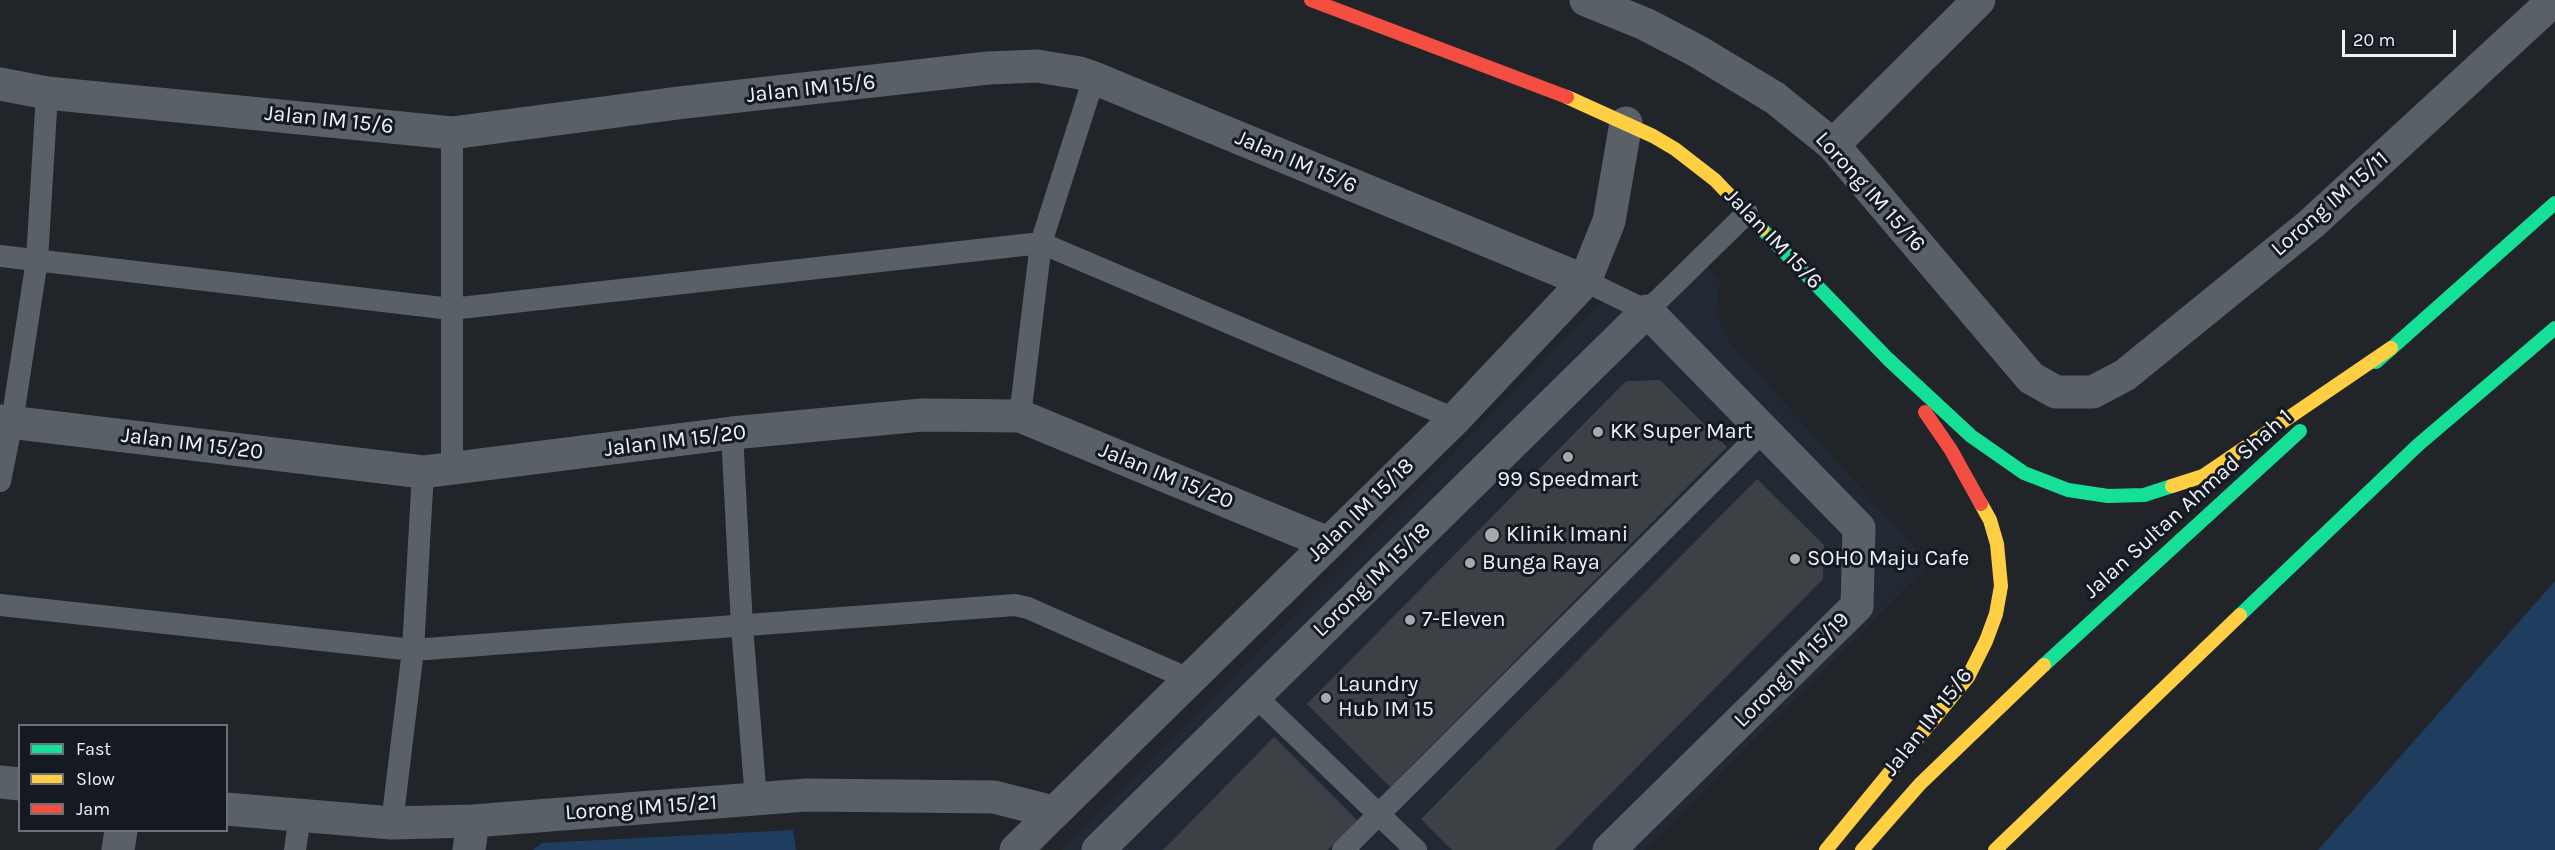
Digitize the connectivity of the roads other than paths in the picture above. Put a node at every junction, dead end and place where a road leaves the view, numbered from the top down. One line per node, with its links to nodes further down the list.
1 (1311, 0): 8 (street, Jalan IM 15/6)
2 (1586, 0): 10 (street, Lorong IM 15/16)
3 (1979, 0): 10 (street)
4 (2554, 0): 22 (street, Lorong IM 15/11)
5 (1094, 78): 9 (street, Jalan IM 15/6); 13 (lane); 16 (street, Jalan IM 15/6)
6 (0, 84): 7 (street, Jalan IM 15/6)
7 (47, 93): 9 (street, Jalan IM 15/6); 15 (lane)
8 (1626, 123): 12 (street, Jalan IM 15/6); 16 (street, Jalan IM 15/18)
9 (452, 133): 17 (lane)
10 (1833, 145): 22 (street, Lorong IM 15/16)
11 (2555, 203): 20 (street, Jalan Sultan Ahmad Shah 1)
12 (1747, 213): 18 (lane); 21 (street, Jalan IM 15/6)
13 (1041, 243): 17 (lane); 23 (lane); 24 (lane)
14 (0, 256): 15 (lane)
15 (36, 260): 17 (lane); 25 (lane)
16 (1585, 282): 18 (lane); 24 (street, Jalan IM 15/18)
17 (451, 309): 28 (lane)
18 (1647, 311): 26 (street, Lorong IM 15/19); 35 (street, Lorong IM 15/18)
19 (2555, 328): 55 (street)
20 (2391, 348): 21 (street, Jalan IM 15/6); 54 (street, Jalan Sultan Ahmad Shah 1)
21 (1888, 359): 53 (street, Jalan IM 15/6)
22 (2093, 392)
23 (1020, 416): 27 (street, Jalan IM 15/20); 30 (street, Jalan IM 15/20)
24 (1455, 418): 30 (street, Jalan IM 15/18)
25 (6, 422): 28 (street, Jalan IM 15/20); 29 (lane)
26 (1764, 430): 41 (lane); 52 (street, Lorong IM 15/19)
27 (732, 433): 28 (street, Jalan IM 15/20); 32 (lane)
28 (438, 470): 33 (lane)
29 (0, 481)
30 (1328, 543): 34 (street, Jalan IM 15/18)
31 (0, 605): 33 (lane)
32 (742, 627): 33 (lane); 34 (lane); 38 (lane)
33 (412, 650): 43 (lane)
34 (1191, 680): 40 (street, Jalan IM 15/18)
35 (1255, 696): 41 (lane); 49 (street, Lorong IM 15/18)
36 (0, 782): 37 (street)
37 (18, 784)
38 (756, 799): 40 (street, Lorong IM 15/21); 45 (street, Lorong IM 15/21)
39 (228, 809): 42 (street, Lorong IM 15/21)
40 (1053, 812): 48 (street, Jalan IM 15/18)
41 (1379, 815): 50 (lane); 51 (lane)
42 (300, 816): 43 (street, Lorong IM 15/21); 47 (lane)
43 (392, 823): 45 (street, Lorong IM 15/21)
44 (121, 832): 46 (street)
45 (471, 835)
46 (118, 850)
47 (295, 850)
48 (1016, 850)
49 (1098, 850)
50 (1343, 850)
51 (1416, 850)
52 (1609, 850)
53 (1826, 850)
54 (1862, 850)
55 (1995, 850)

